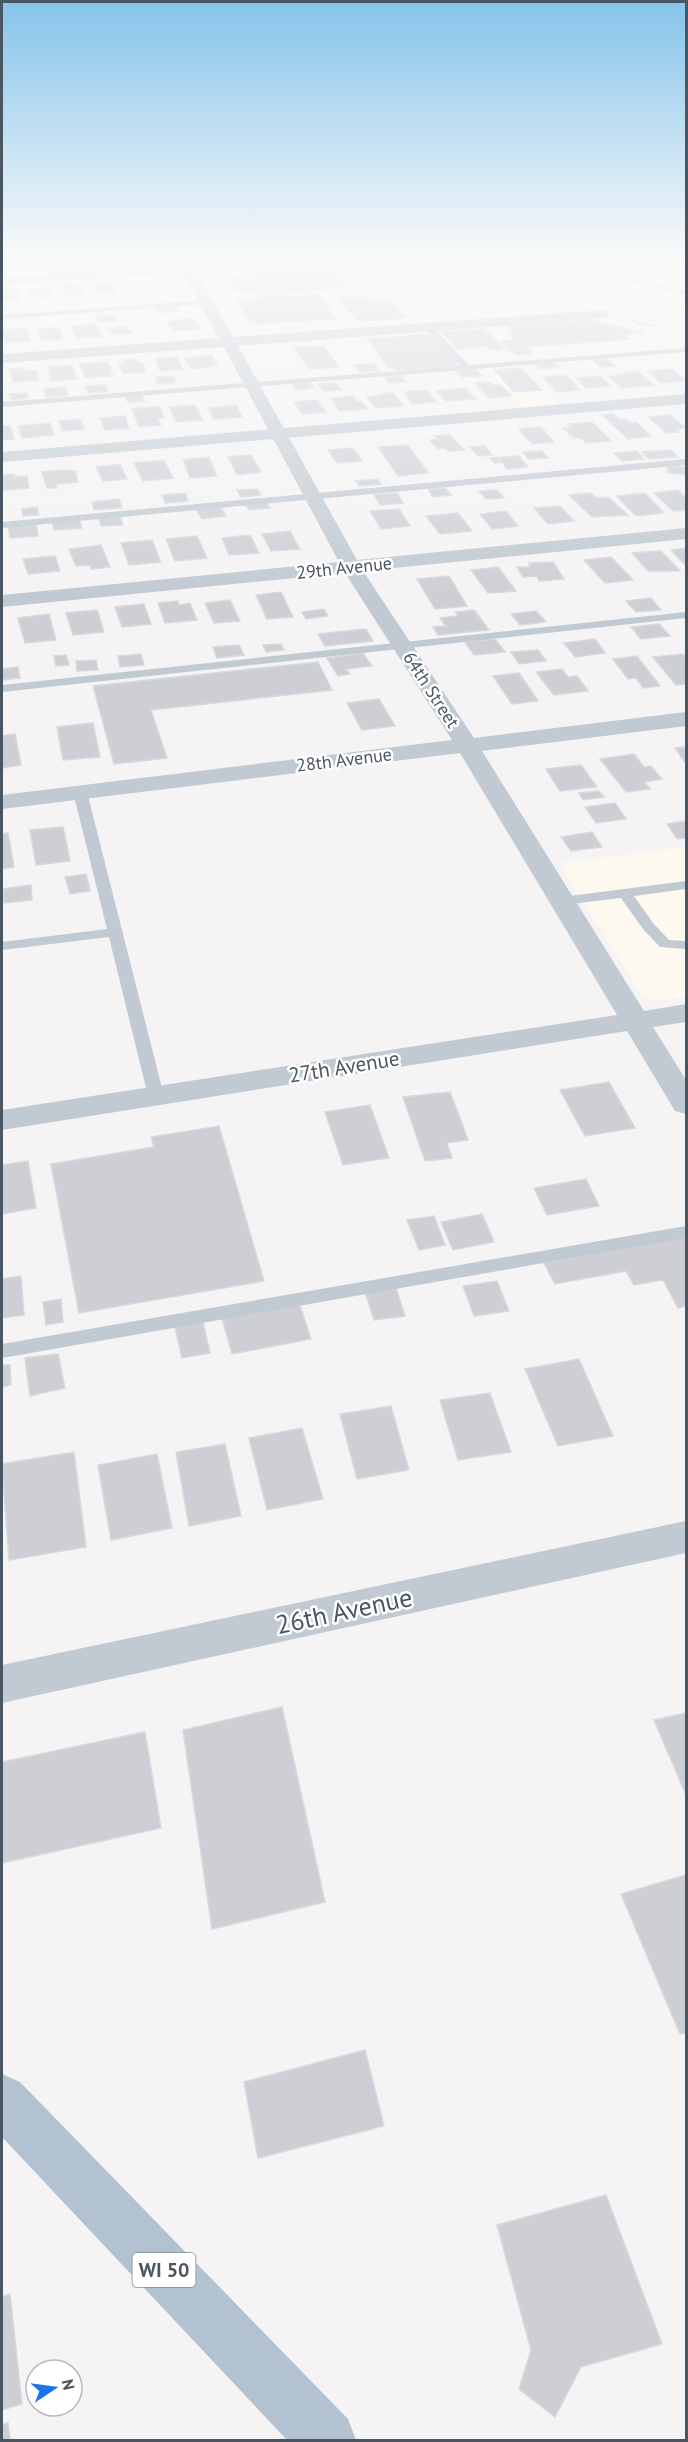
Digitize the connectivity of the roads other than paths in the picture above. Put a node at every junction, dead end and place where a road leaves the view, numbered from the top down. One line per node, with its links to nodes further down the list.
1 (245, 368): 3 (street, 64th Street)
2 (454, 368): 3 (lane)
3 (254, 384): 5 (lane); 6 (street, 64th Street)
4 (687, 399): 6 (street)
5 (2, 405)
6 (280, 433): 7 (street); 9 (street, 64th Street)
7 (2, 457)
8 (687, 462): 9 (lane)
9 (314, 497): 10 (lane); 12 (street, 64th Street)
10 (2, 525)
11 (687, 533): 12 (street, 29th Avenue)
12 (351, 567): 13 (street, 29th Avenue); 15 (street, 64th Street)
13 (2, 601)
14 (687, 615): 15 (lane)
15 (403, 646): 16 (lane); 18 (street, 64th Street)
16 (2, 689)
17 (687, 719): 18 (street, 28th Avenue)
18 (467, 745): 19 (street, 28th Avenue); 23 (street, 64th Street)
19 (80, 792): 20 (street, 28th Avenue); 24 (lane)
20 (2, 802)
21 (687, 885): 22 (lane)
22 (625, 893): 23 (lane); 25 (lane)
23 (562, 901): 28 (street, 64th Street)
24 (115, 932): 26 (lane); 29 (lane)
25 (687, 945)
26 (2, 946)
27 (687, 1013): 28 (street, 27th Avenue)
28 (636, 1021): 29 (street, 27th Avenue); 30 (street, 64th Street)
29 (156, 1096): 31 (street, 27th Avenue)
30 (687, 1104)
31 (2, 1120)
32 (687, 1232): 33 (lane)
33 (2, 1351)
34 (687, 1537): 35 (street, 26th Avenue)
35 (2, 1684)
36 (7, 2113): 37 (main road, WI 50)
37 (327, 2440)

